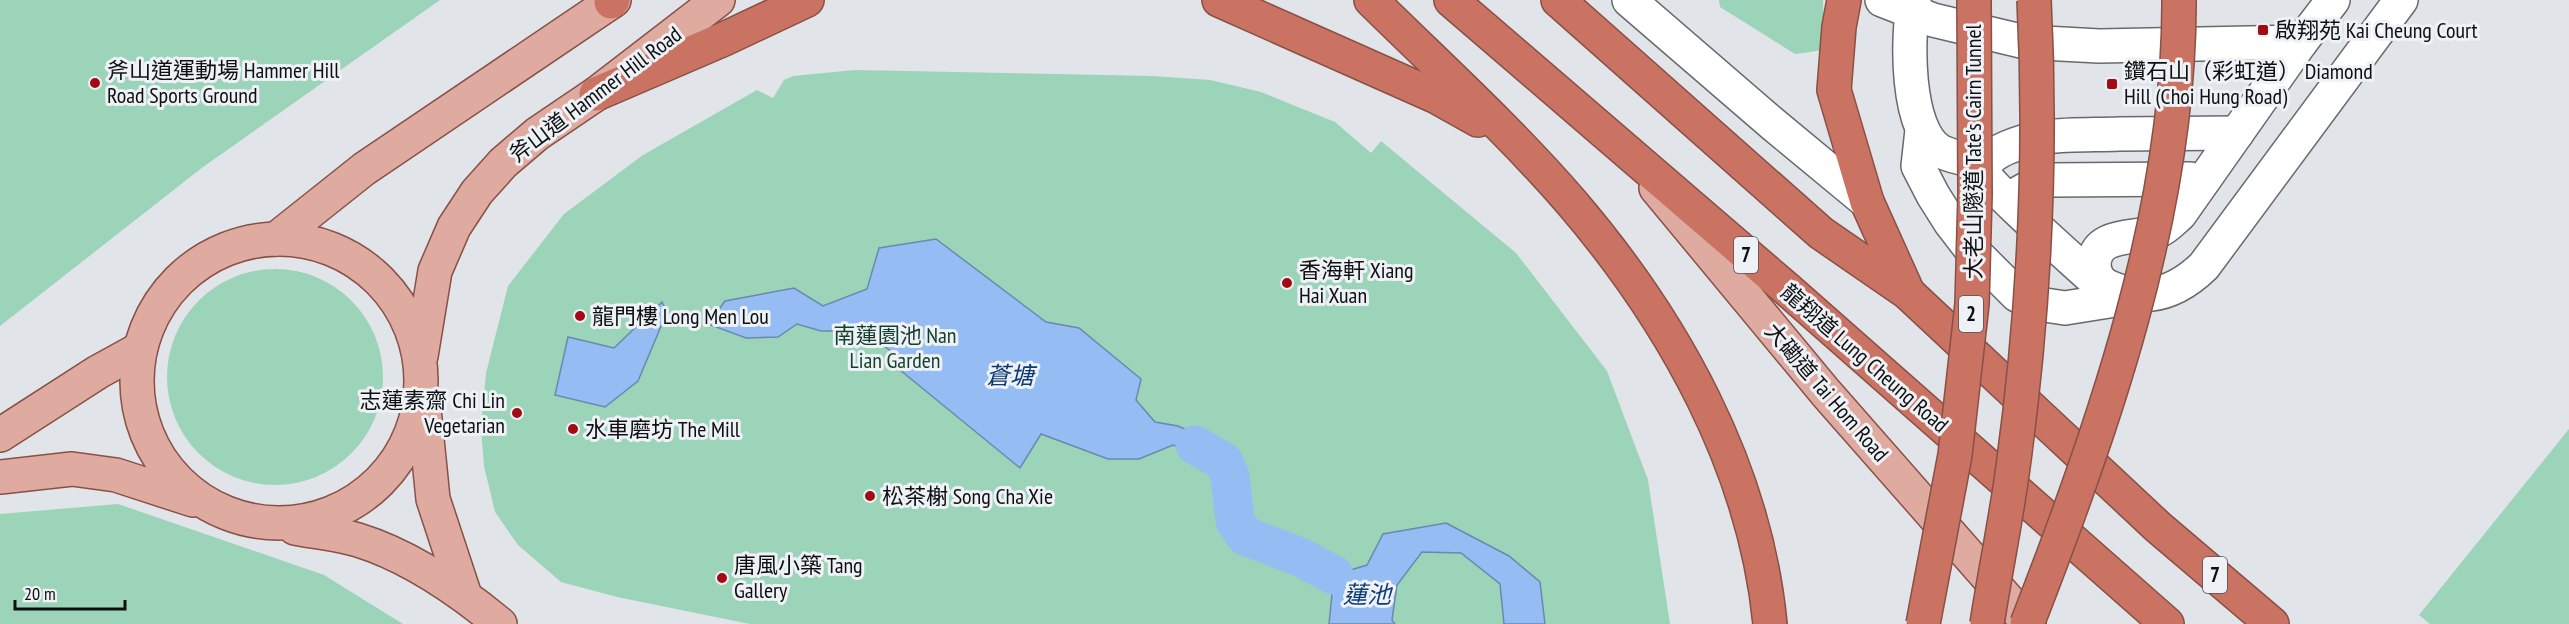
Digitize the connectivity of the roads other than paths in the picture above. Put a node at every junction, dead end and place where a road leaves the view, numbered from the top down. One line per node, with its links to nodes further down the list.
1 (718, 0): 19 (main road, 斧山道 Hammer Hill Road)
2 (807, 0): 19 (highway)
3 (1219, 0): 22 (highway)
4 (1371, 0): 22 (highway)
5 (1451, 0): 23 (highway, 龍翔道 Lung Cheung Road / 7)
6 (1558, 0): 30 (highway, 7)
7 (1629, 0): 27 (lane)
8 (1844, 0): 27 (highway)
9 (1881, 0): 17 (lane)
10 (1974, 0): 41 (highway, 大老山隧道 Tate's Cairn Tunnel / 2, bridge)
11 (1984, 0): 17 (lane)
12 (2034, 0): 42 (highway, bridge)
13 (2179, 0): 43 (highway, bridge)
14 (2333, 0): 18 (lane)
15 (2401, 0): 31 (lane)
16 (613, 1): 28 (main road)
17 (1919, 10): 18 (lane); 20 (lane)
18 (2301, 42): 21 (lane)
19 (596, 94): 33 (main road, 斧山道 Hammer Hill Road)
20 (1922, 130): 24 (lane); 31 (lane)
21 (2237, 133): 24 (lane); 25 (lane)
22 (1511, 137): 40 (highway)
23 (1630, 155): 43 (main road, 大磡道 Tai Hom Road); 44 (highway, 龍翔道 Lung Cheung Road / 7)
24 (1985, 163): 26 (lane)
25 (2204, 179): 26 (lane); 29 (lane)
26 (2008, 200): 29 (lane)
27 (1867, 202): 30 (highway)
28 (276, 239): 32 (main road); 33 (main road)
29 (2106, 287): 31 (lane)
30 (1908, 293): 45 (highway, 7)
31 (2141, 295)
32 (138, 350): 34 (main road); 36 (main road)
33 (421, 376): 37 (main road); 38 (main road)
34 (0, 435)
35 (0, 477): 36 (main road)
36 (203, 503): 37 (main road)
37 (275, 524): 38 (main road)
38 (465, 596): 39 (main road)
39 (500, 624)
40 (1770, 624)
41 (1923, 624)
42 (1987, 624)
43 (2028, 624)
44 (2167, 624)
45 (2272, 624)

